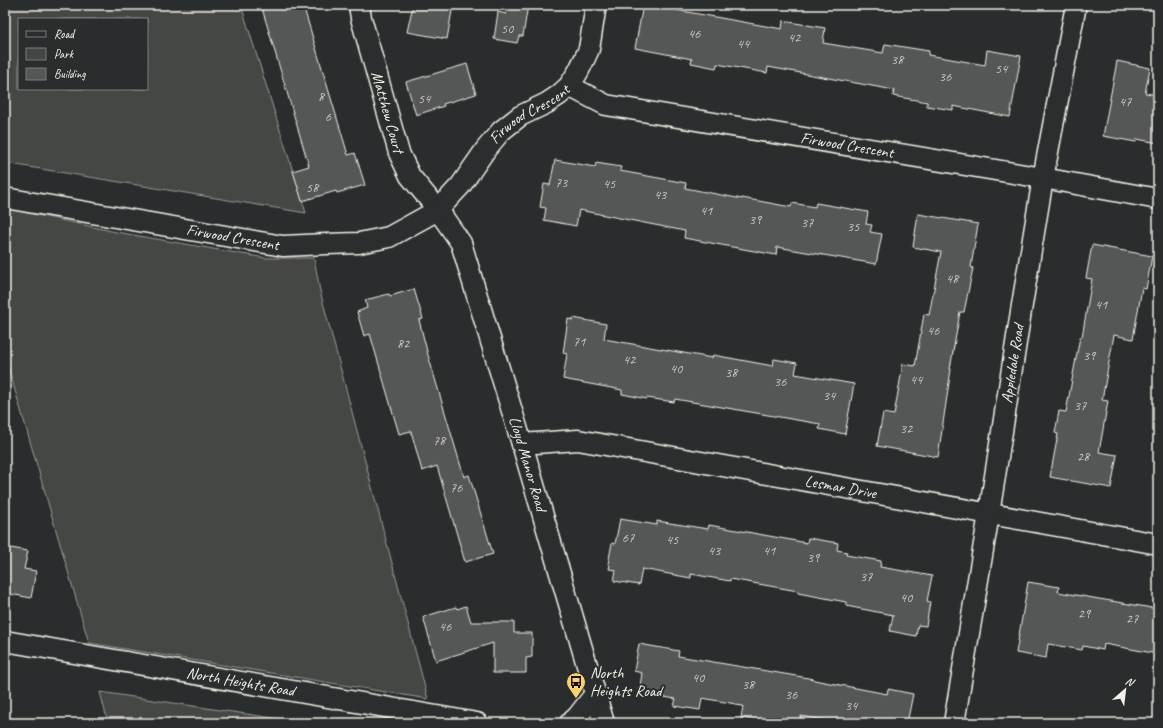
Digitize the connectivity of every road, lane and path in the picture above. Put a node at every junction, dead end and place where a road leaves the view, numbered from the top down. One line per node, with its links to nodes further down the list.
1 (359, 5): 8 (street, Matthew Court)
2 (596, 5): 4 (street)
3 (1076, 5): 5 (street, Appledale Road)
4 (569, 86): 5 (street, Firwood Crescent); 8 (street, Firwood Crescent)
5 (1043, 178): 7 (street, Firwood Crescent); 10 (street, Appledale Road)
6 (5, 198): 8 (street, Firwood Crescent)
7 (1158, 199)
8 (438, 210): 9 (street, Lloyd Manor Road)
9 (522, 444): 10 (street, Lesmar Drive); 13 (street, Lloyd Manor Road)
10 (989, 514): 11 (street, Lesmar Drive); 17 (street, Appledale Road)
11 (1158, 544)
12 (5, 641): 14 (street, North Heights Road)
13 (595, 694): 15 (street); 16 (street, Lloyd Manor Road)
14 (477, 723)
15 (570, 723)
16 (604, 723)
17 (954, 723)

